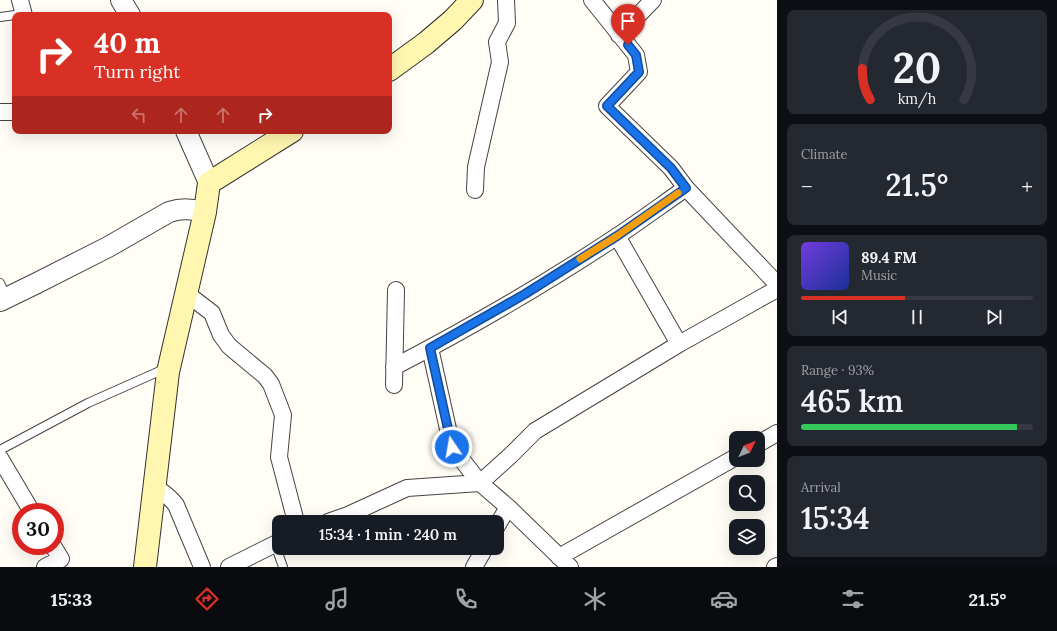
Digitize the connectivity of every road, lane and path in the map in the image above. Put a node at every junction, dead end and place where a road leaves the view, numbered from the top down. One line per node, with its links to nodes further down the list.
1 (121, 0): 6 (street)
2 (472, 0): 10 (main road)
3 (506, 0): 17 (street)
4 (592, 0): 9 (street)
5 (653, 0): 9 (street)
6 (128, 12)
7 (12, 14): 8 (lane)
8 (0, 17)
9 (619, 35): 16 (street)
10 (392, 68)
11 (0, 112): 12 (street)
12 (12, 112)
13 (187, 134): 15 (street)
14 (287, 134): 15 (main road)
15 (209, 183): 18 (main road)
16 (686, 188): 19 (street); 20 (street)
17 (475, 190)
18 (205, 212): 23 (main road); 24 (street)
19 (617, 236): 25 (street); 26 (street)
20 (777, 284)
21 (777, 289): 25 (street)
22 (396, 290): 27 (street)
23 (186, 293): 28 (main road); 39 (street)
24 (2, 294)
25 (680, 344): 35 (street)
26 (430, 348): 27 (street); 35 (street)
27 (394, 367): 29 (street)
28 (168, 372): 32 (lane); 36 (main road)
29 (394, 385)
30 (777, 433): 31 (street)
31 (765, 440)
32 (0, 450)
33 (0, 458): 37 (street)
34 (729, 461): 46 (street)
35 (480, 483): 38 (street); 40 (street)
36 (155, 487): 48 (main road); 49 (street)
37 (27, 503)
38 (508, 506): 41 (street); 46 (street)
39 (294, 515)
40 (348, 515)
41 (503, 515)
42 (272, 546): 50 (street)
43 (280, 555): 51 (lane)
44 (481, 555): 52 (street)
45 (60, 557): 47 (street)
46 (565, 562)
47 (45, 567)
48 (145, 567)
49 (202, 567)
50 (229, 567)
51 (283, 567)
52 (474, 567)

